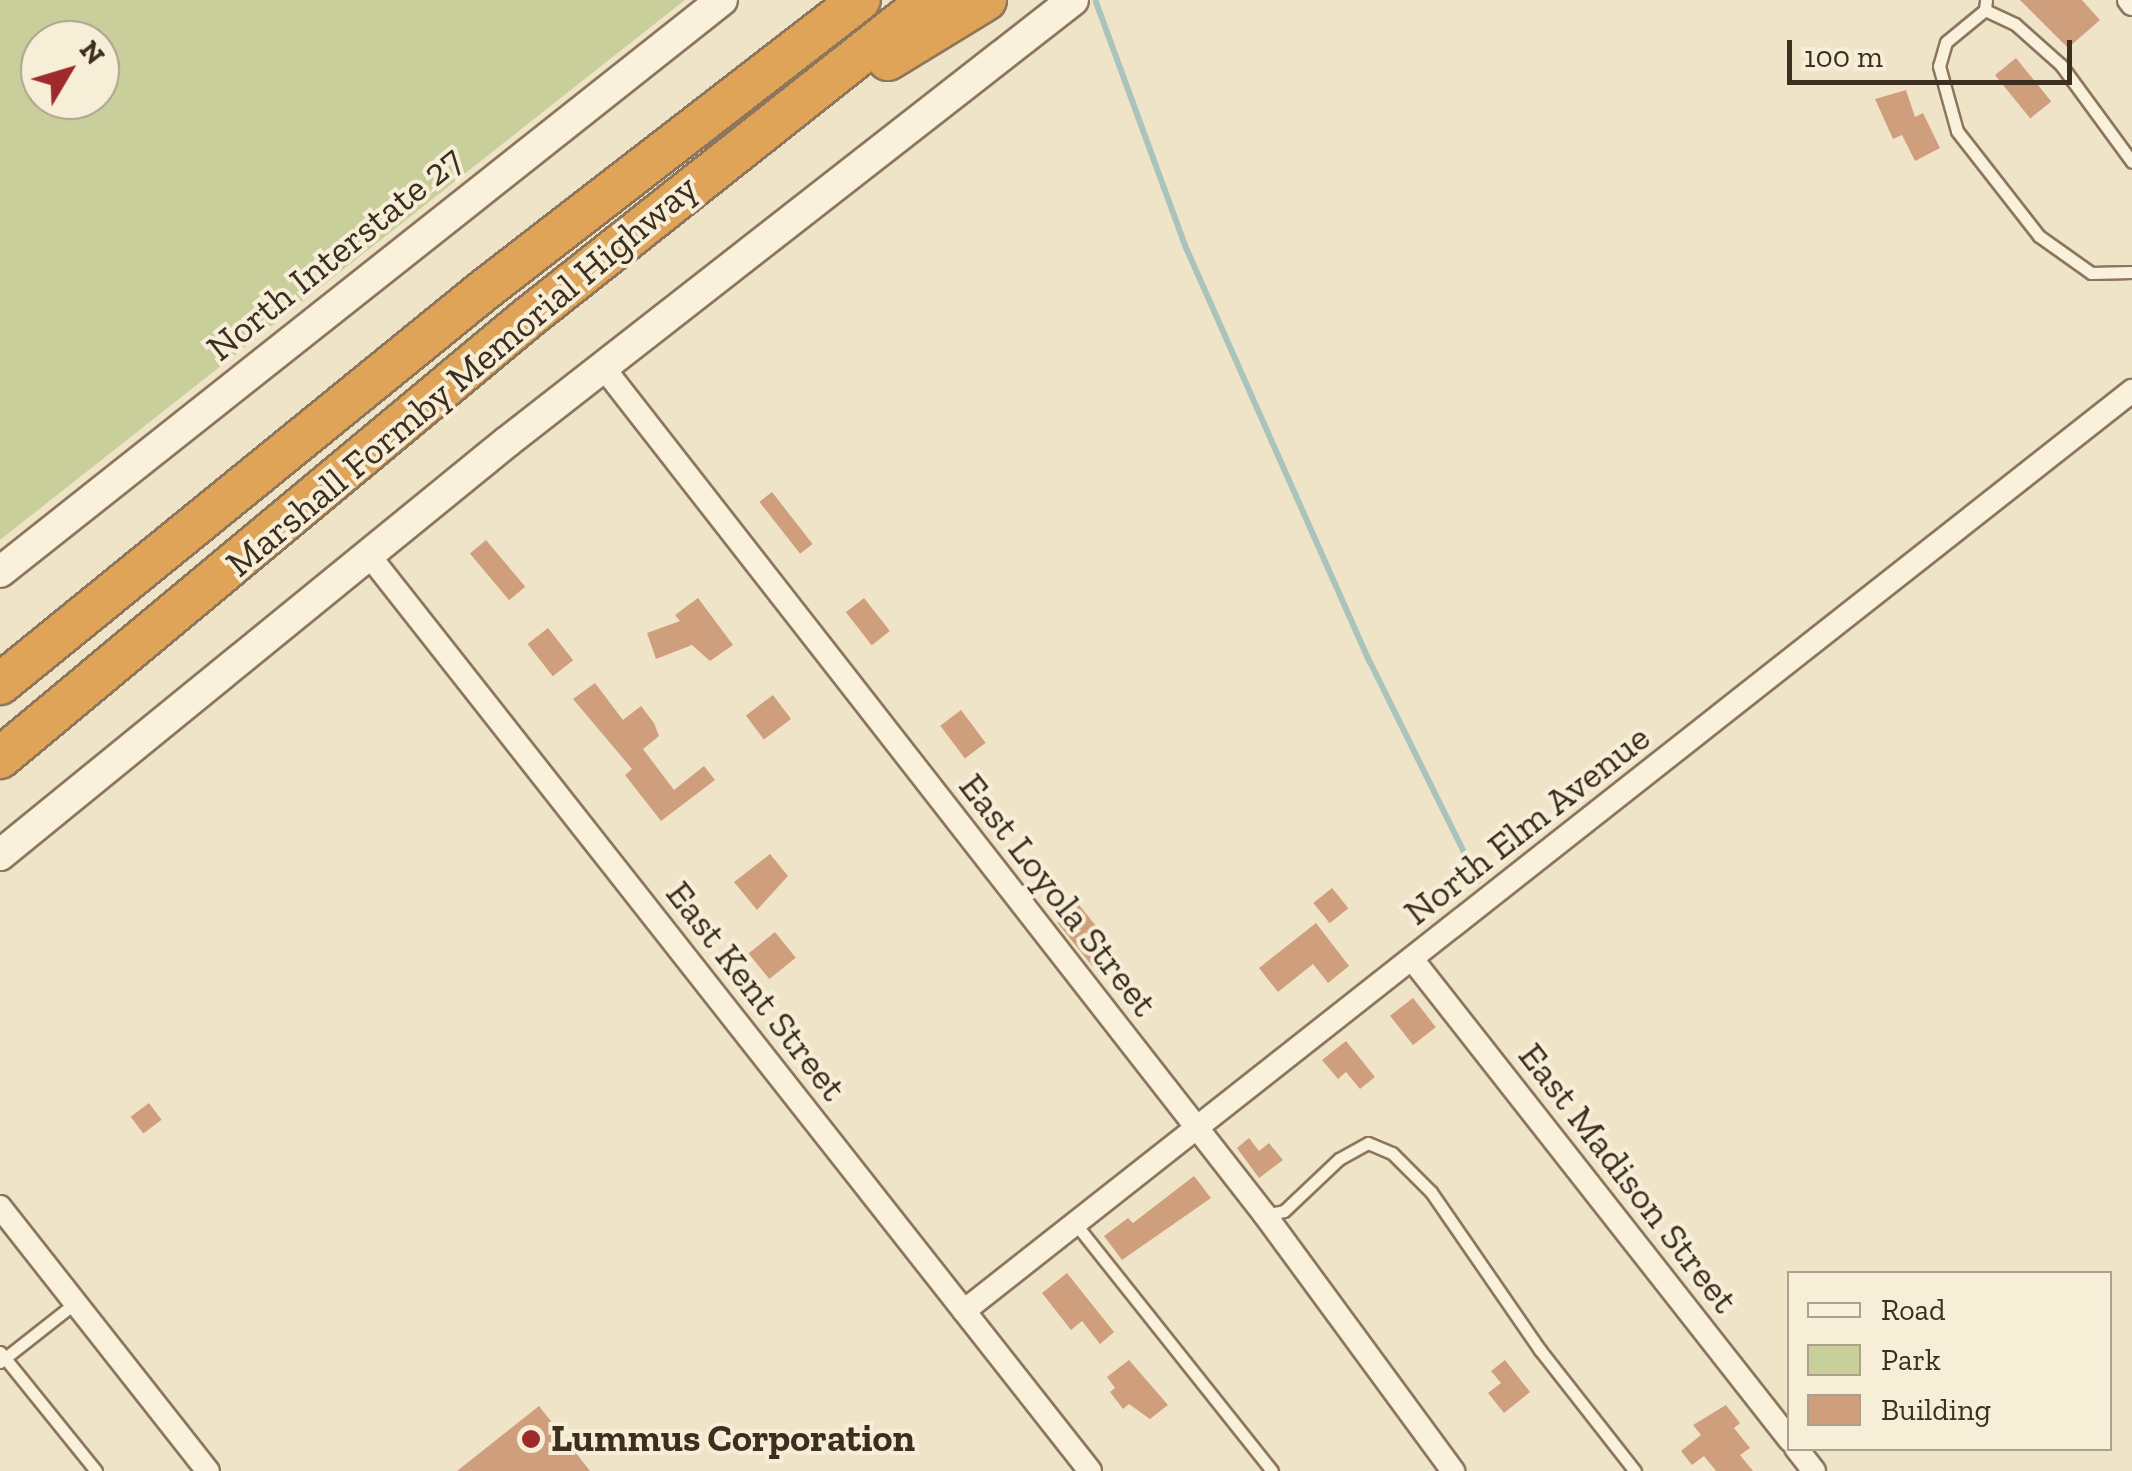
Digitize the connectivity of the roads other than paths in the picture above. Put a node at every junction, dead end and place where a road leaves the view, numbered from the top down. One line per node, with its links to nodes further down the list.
1 (722, 0): 15 (main road, North Interstate 27)
2 (825, 0): 10 (highway)
3 (860, 0): 10 (highway, Marshall Formby Memorial Highway)
4 (929, 0): 8 (highway, Marshall Formby Memorial Highway)
5 (986, 0): 8 (highway)
6 (1072, 0): 12 (main road)
7 (1985, 5): 9 (lane); 11 (lane)
8 (750, 138): 17 (highway, Marshall Formby Memorial Highway)
9 (2132, 162)
10 (512, 268): 16 (highway, Marshall Formby Memorial Highway)
11 (2132, 272)
12 (603, 367): 14 (main road); 20 (street, East Loyola Street)
13 (2132, 391): 19 (street, North Elm Avenue)
14 (368, 554): 18 (main road); 25 (street, East Kent Street)
15 (0, 572)
16 (0, 684)
17 (8, 753)
18 (0, 855)
19 (1412, 959): 20 (street, North Elm Avenue); 27 (street, East Madison Street)
20 (1195, 1126): 22 (street, East Loyola Street); 23 (street, North Elm Avenue)
21 (0, 1208): 24 (street)
22 (1265, 1215): 33 (street, East Loyola Street); 34 (lane)
23 (1074, 1222): 25 (street, North Elm Avenue); 32 (lane)
24 (75, 1302): 26 (lane); 30 (street)
25 (964, 1311): 31 (street, East Kent Street)
26 (2, 1357): 29 (lane)
27 (1787, 1436)
28 (1798, 1451): 35 (street)
29 (96, 1471)
30 (208, 1471)
31 (1090, 1471)
32 (1272, 1471)
33 (1453, 1471)
34 (1635, 1471)
35 (1814, 1471)

